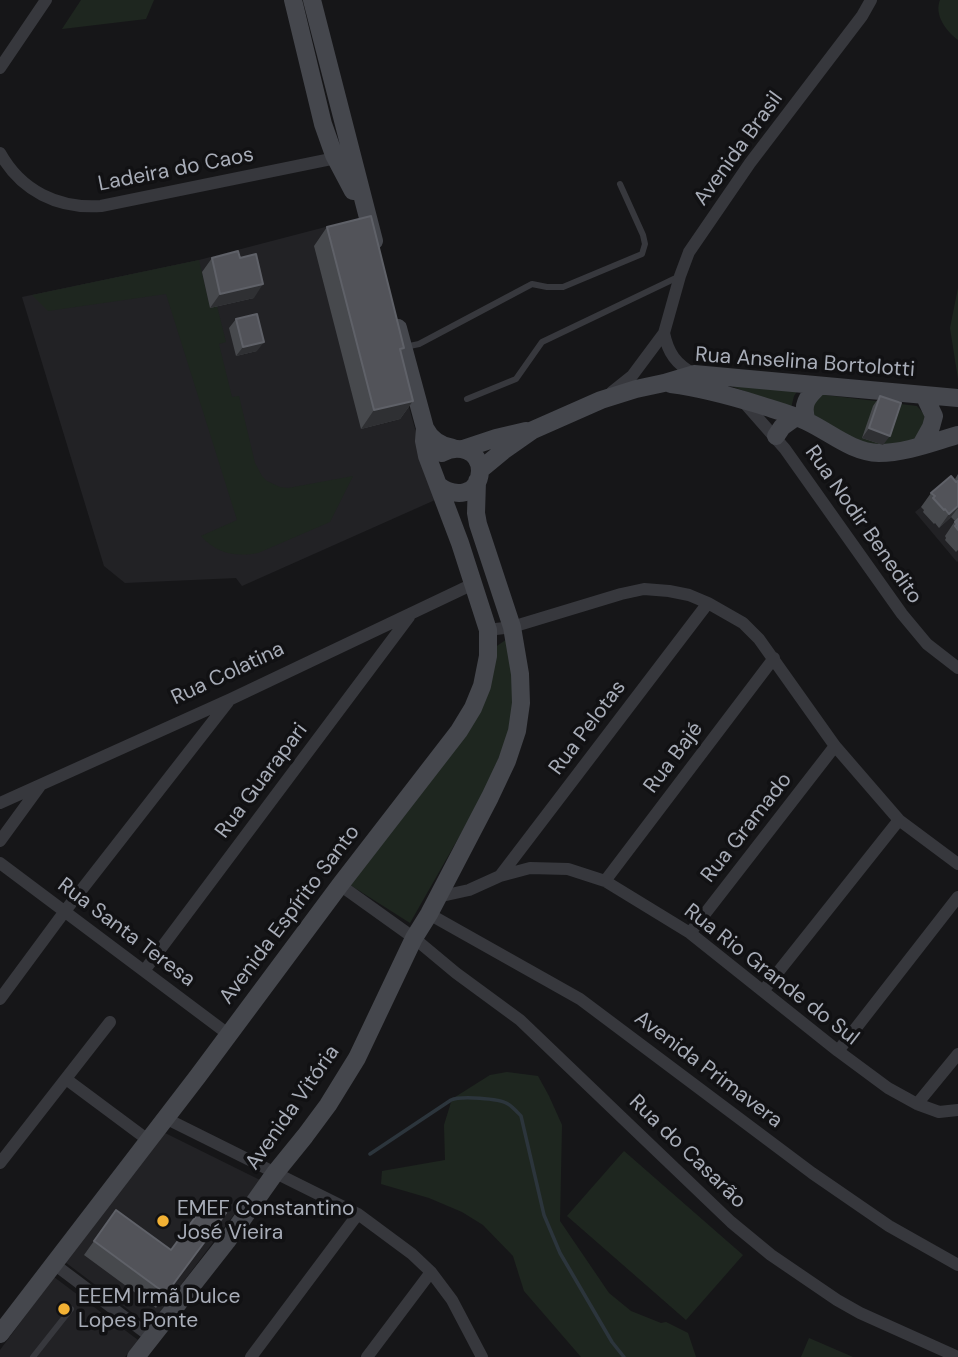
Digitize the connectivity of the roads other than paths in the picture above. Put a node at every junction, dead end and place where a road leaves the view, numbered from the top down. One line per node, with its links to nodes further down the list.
1 (46, 0): 5 (street)
2 (293, 0): 7 (street)
3 (312, 0): 7 (street)
4 (871, 0): 9 (street, Avenida Brasil)
5 (0, 68)
6 (0, 153): 7 (street, Ladeira do Caos)
7 (336, 158)
8 (620, 184): 12 (lane)
9 (680, 276): 11 (street, Avenida Brasil); 18 (lane)
10 (393, 312): 12 (street, Avenida Espírito Santo)
11 (664, 333): 13 (street); 19 (street, Avenida Brasil)
12 (403, 348): 22 (street, Avenida Espírito Santo)
13 (694, 374): 14 (street, Rua Anselina Bortolotti); 15 (street, Rua Anselina Bortolotti)
14 (664, 383): 19 (street); 20 (street, Rua Anselina Bortolotti)
15 (818, 386): 16 (street, Rua Anselina Bortolotti); 21 (street)
16 (924, 395): 17 (street, Rua Anselina Bortolotti); 26 (street)
17 (958, 398)
18 (467, 399)
19 (601, 400): 23 (street)
20 (741, 400): 21 (street, Rua Anselina Bortolotti); 25 (street, Rua Nodir Benedito)
21 (802, 419): 25 (street); 26 (street, Rua Anselina Bortolotti)
22 (425, 428): 27 (street); 29 (street, Avenida Espírito Santo)
23 (533, 430): 27 (street); 28 (street)
24 (958, 435): 26 (street, Rua Anselina Bortolotti)
25 (776, 436): 36 (street, Rua Nodir Benedito)
26 (921, 445)
27 (458, 448): 28 (street); 29 (street)
28 (478, 475): 29 (street); 34 (street, Avenida Vitória)
29 (436, 480): 30 (street, Avenida Espírito Santo)
30 (473, 584): 32 (street, Rua Colatina); 33 (street, Avenida Espírito Santo)
31 (708, 603): 34 (street); 35 (street); 45 (street, Rua Pelotas)
32 (411, 614): 37 (street, Rua Colatina); 54 (street, Rua Guarapari)
33 (488, 630): 34 (street); 47 (street, Avenida Espírito Santo)
34 (513, 632): 48 (street, Avenida Vitória)
35 (774, 658): 38 (street); 46 (street, Rua Bajé)
36 (958, 668)
37 (231, 699): 39 (street, Rua Colatina); 50 (street)
38 (835, 746): 41 (street); 52 (street, Rua Gramado)
39 (42, 783): 40 (street, Rua Colatina); 42 (street)
40 (0, 803)
41 (899, 820): 44 (street); 55 (street)
42 (0, 841)
43 (0, 863): 50 (street, Rua Santa Teresa)
44 (958, 864)
45 (500, 876): 46 (street, Rua Rio Grande do Sul); 48 (street, Rua Rio Grande do Sul)
46 (605, 881): 52 (street, Rua Rio Grande do Sul)
47 (340, 885): 53 (street); 58 (street, Avenida Espírito Santo)
48 (437, 897): 51 (street, Avenida Vitória)
49 (958, 897): 59 (street)
50 (65, 911): 54 (street, Rua Santa Teresa); 56 (street)
51 (429, 914): 53 (street, Avenida Vitória); 70 (street, Avenida Primavera)
52 (690, 933): 55 (street, Rua Rio Grande do Sul)
53 (414, 938): 67 (street, Avenida Vitória); 80 (street, Rua do Casarão)
54 (144, 971): 58 (street, Rua Santa Teresa)
55 (764, 991): 59 (street, Rua Rio Grande do Sul)
56 (0, 999)
57 (110, 1022): 61 (street)
58 (228, 1034): 64 (street, Avenida Espírito Santo)
59 (838, 1051): 62 (street, Rua Rio Grande do Sul)
60 (958, 1054): 62 (street)
61 (66, 1079): 65 (street); 66 (street)
62 (917, 1104): 63 (street, Rua Rio Grande do Sul)
63 (958, 1110)
64 (165, 1118): 65 (street, Avenida Espírito Santo); 67 (street)
65 (148, 1140): 69 (street, Avenida Espírito Santo)
66 (0, 1163)
67 (275, 1173): 68 (street); 74 (street, Avenida Vitória)
68 (358, 1214): 71 (street); 77 (street)
69 (54, 1264): 73 (street, Avenida Espírito Santo); 74 (street)
70 (958, 1265)
71 (431, 1272): 78 (street); 79 (street)
72 (71, 1309): 75 (lane)
73 (0, 1335)
74 (151, 1337): 76 (street, Avenida Vitória)
75 (33, 1357)
76 (136, 1357)
77 (251, 1357)
78 (367, 1357)
79 (481, 1357)
80 (958, 1357)

